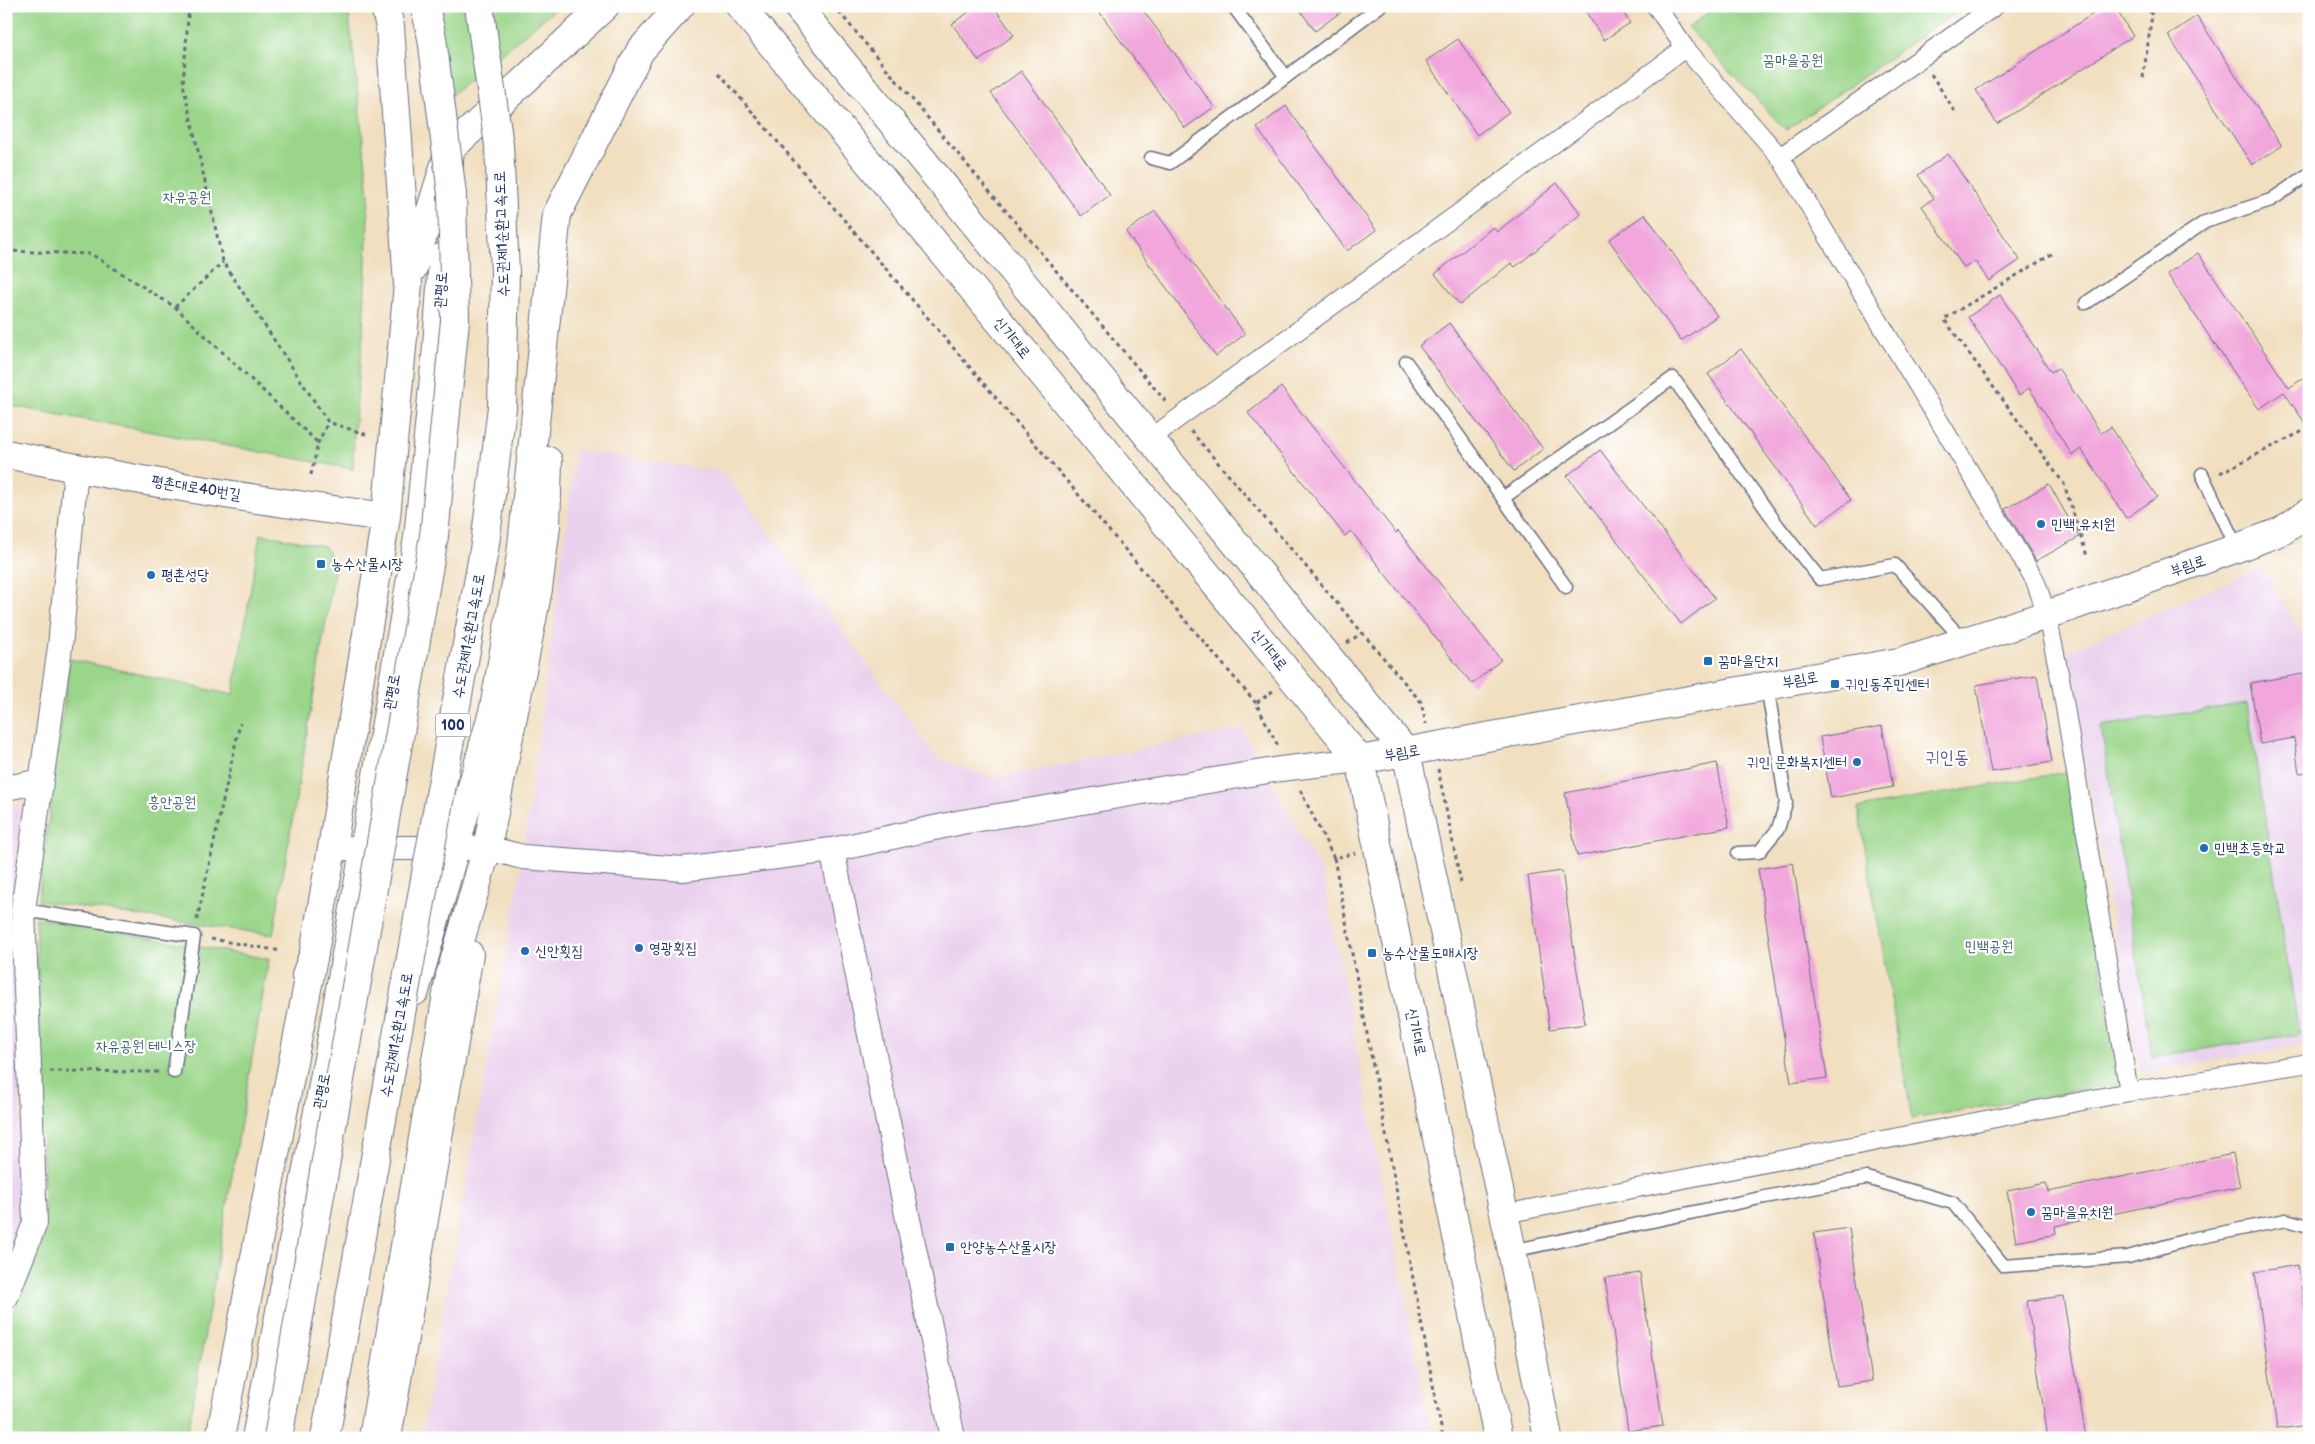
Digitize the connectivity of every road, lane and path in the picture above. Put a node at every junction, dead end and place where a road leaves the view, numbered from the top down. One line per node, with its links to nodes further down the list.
1 (189, 6): 28 (path)
2 (385, 6): 29 (main road)
3 (416, 6): 21 (main road)
4 (425, 6): 83 (main road, bridge)
5 (479, 6): 84 (main road, 수도권제1순환고속도로 / 100, bridge)
6 (605, 6): 21 (main road)
7 (680, 6): 25 (main road)
8 (740, 6): 56 (main road, 신기대로)
9 (797, 6): 36 (main road)
10 (1233, 6): 18 (lane)
11 (1380, 6): 18 (lane)
12 (1656, 6): 15 (street)
13 (1995, 6): 16 (street)
14 (2147, 6): 19 (path)
15 (1685, 48): 22 (street); 36 (street)
16 (1921, 58): 20 (path); 22 (street)
17 (718, 73): 52 (path)
18 (1286, 76): 23 (lane)
19 (2143, 78)
20 (1956, 113)
21 (450, 149): 29 (main road); 50 (main road, 관평로)
22 (1780, 157): 48 (street)
23 (1151, 158)
24 (2309, 174): 30 (lane)
25 (558, 214): 53 (main road); 61 (main road)
26 (6, 251): 31 (path)
27 (2052, 254): 46 (path)
28 (223, 262): 31 (path); 33 (path)
29 (408, 284): 44 (main road)
30 (2086, 303)
31 (175, 306): 37 (path)
32 (1406, 362): 42 (lane)
33 (328, 422): 35 (path); 37 (path)
34 (2309, 428): 41 (path)
35 (368, 435)
36 (1151, 438): 55 (main road)
37 (318, 443): 40 (path)
38 (6, 454): 39 (main road, 평촌대로40번길)
39 (76, 468): 44 (main road, 평촌대로40번길); 58 (street)
40 (311, 475)
41 (2204, 477): 45 (lane)
42 (1503, 498): 47 (lane); 49 (lane)
43 (2309, 512): 45 (main road, 부림로)
44 (386, 517): 57 (main road)
45 (2237, 548): 48 (main road, 부림로)
46 (2087, 556)
47 (1566, 587)
48 (2048, 615): 49 (main road, 부림로); 74 (street)
49 (1963, 640): 51 (main road, 부림로)
50 (400, 648): 57 (main road); 63 (main road, 관평로)
51 (1767, 686): 55 (main road, 부림로); 65 (lane)
52 (1256, 703)
53 (494, 708): 61 (main road); 62 (main road)
54 (240, 723): 68 (path)
55 (1406, 752): 56 (main road, 부림로); 75 (main road)
56 (1360, 760): 64 (street); 88 (main road, 신기대로)
57 (344, 774): 60 (main road)
58 (41, 781): 59 (street); 67 (street)
59 (6, 788)
60 (332, 848): 63 (street); 70 (main road)
61 (487, 848): 62 (street); 64 (street); 79 (main road); 79 (main road)
62 (455, 849): 63 (street); 85 (main road)
63 (366, 850): 82 (main road, 관평로)
64 (832, 850): 86 (street)
65 (1738, 854)
66 (1334, 858): 87 (path)
67 (23, 910): 68 (lane); 72 (street)
68 (194, 936): 69 (path); 73 (lane)
69 (281, 951)
70 (314, 953): 80 (main road); 81 (main road)
71 (2309, 1062): 74 (street)
72 (29, 1071): 73 (path); 78 (street)
73 (174, 1072)
74 (2129, 1092): 75 (street)
75 (1504, 1214): 77 (main road)
76 (2309, 1226): 77 (lane)
77 (1512, 1251): 89 (main road)
78 (6, 1298)
79 (378, 1434)
80 (213, 1438)
81 (220, 1438)
82 (256, 1438)
83 (278, 1438)
84 (325, 1438)
85 (336, 1438)
86 (953, 1438)
87 (1443, 1438)
88 (1498, 1438)
89 (1548, 1438)

